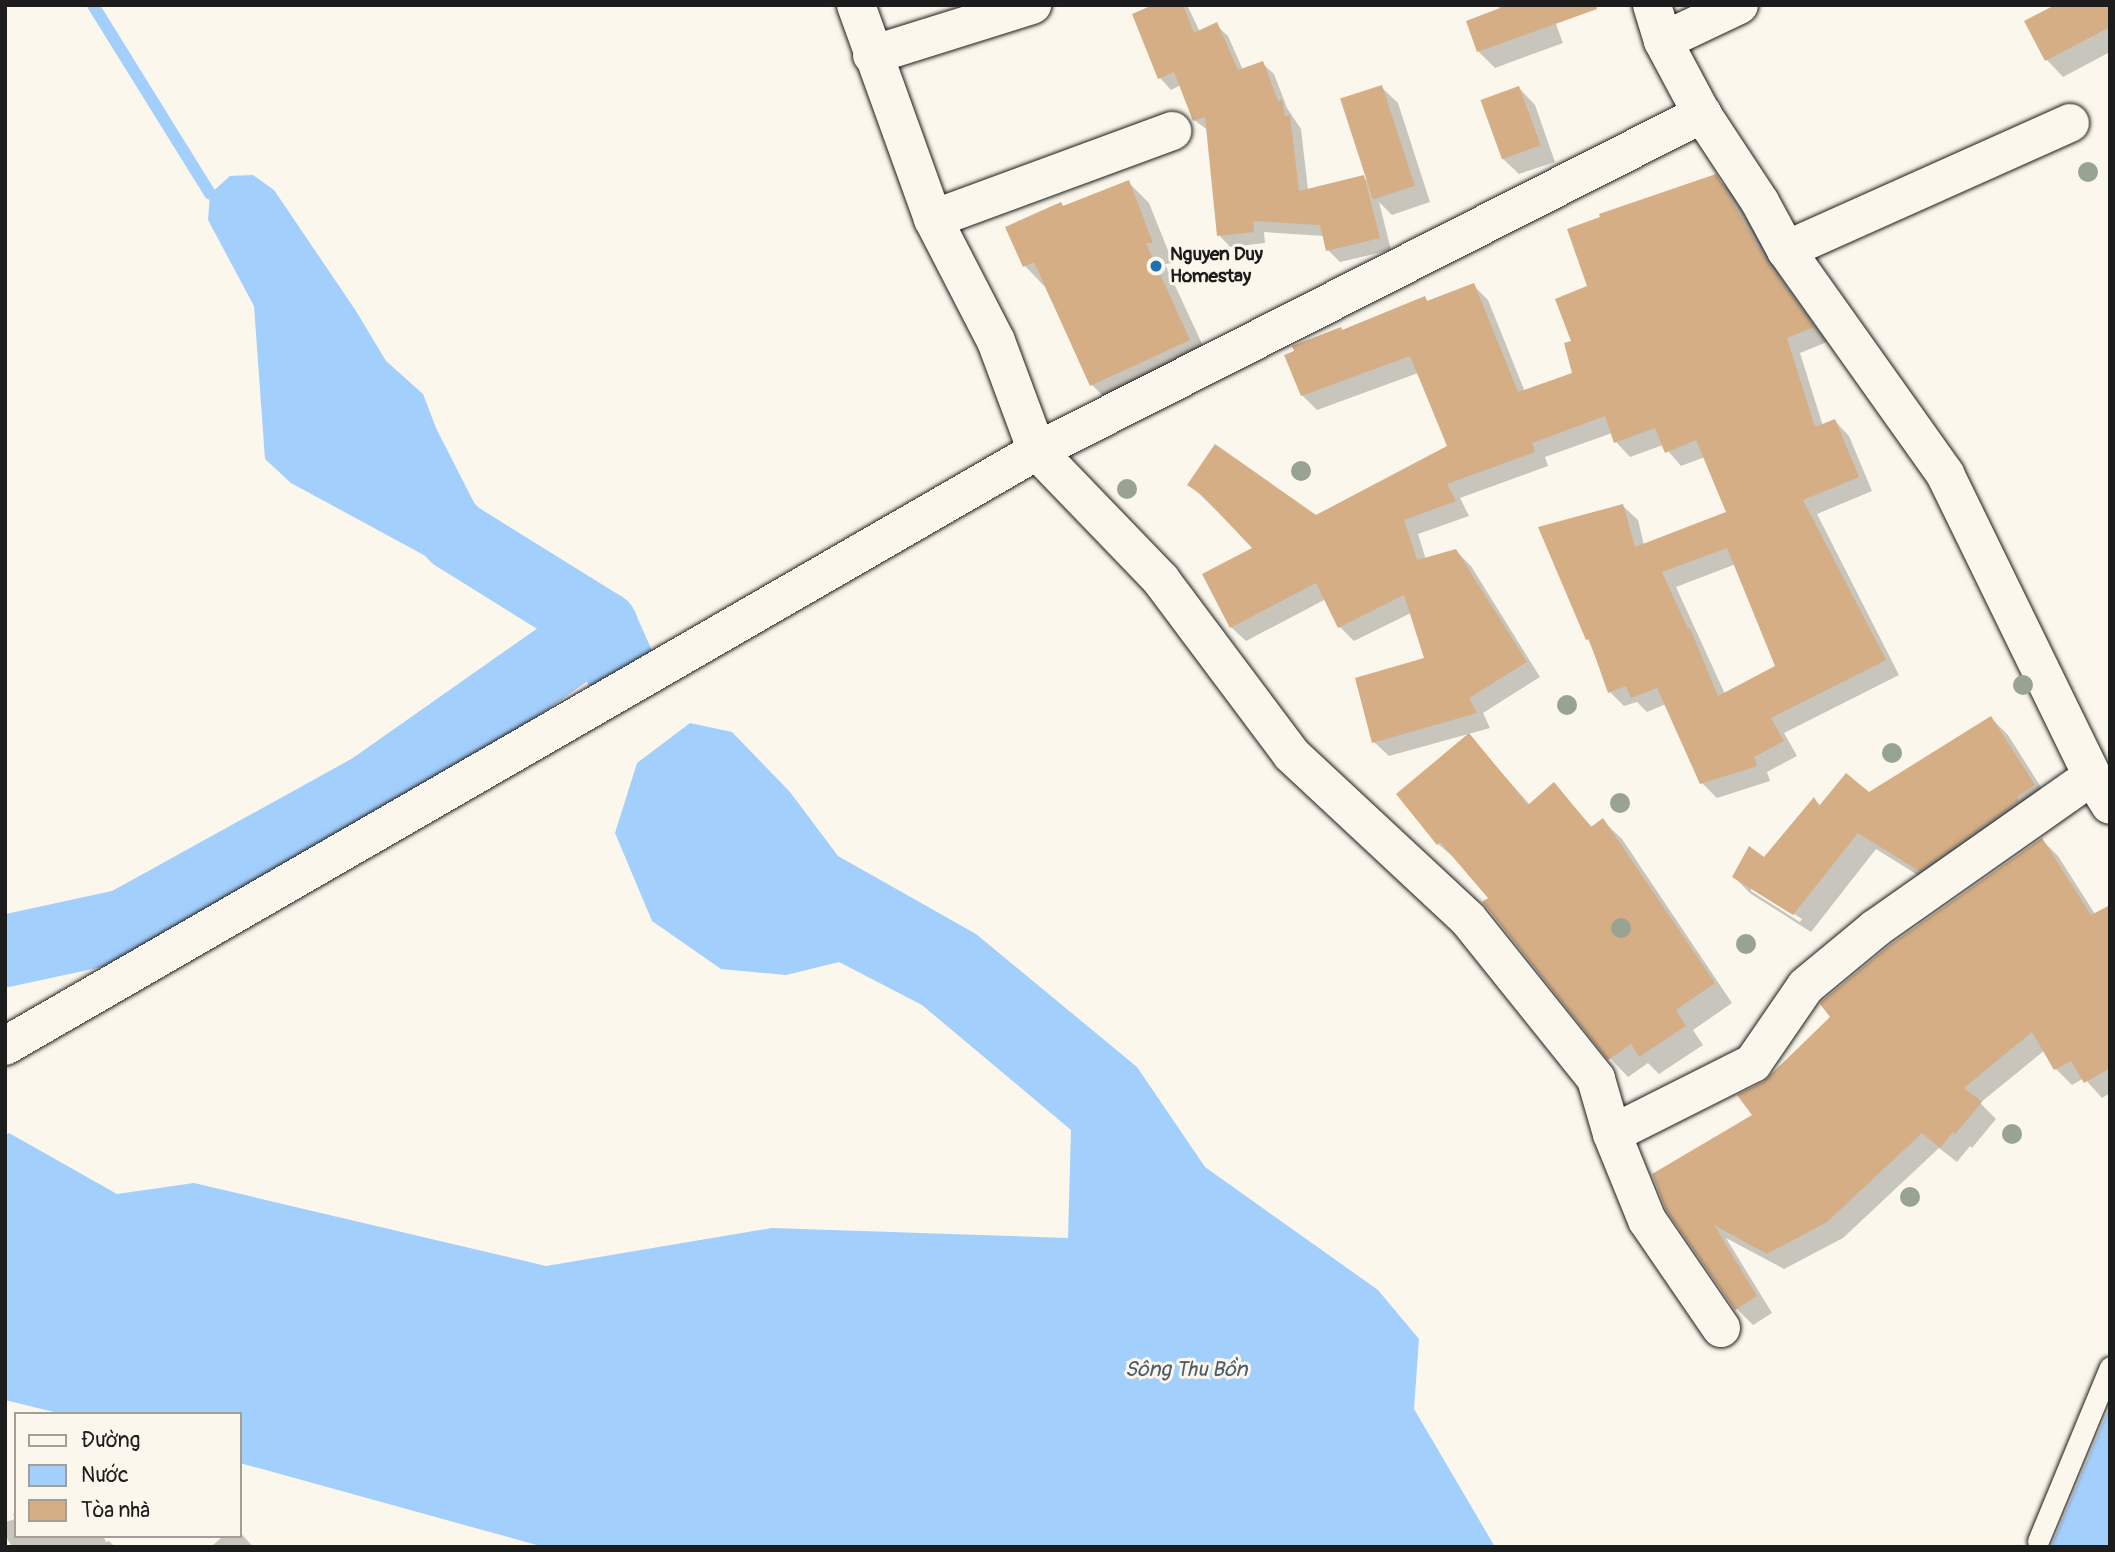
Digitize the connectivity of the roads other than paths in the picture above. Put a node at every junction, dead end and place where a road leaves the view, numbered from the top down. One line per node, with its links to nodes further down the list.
1 (856, 5): 6 (street)
2 (1032, 5): 6 (street)
3 (1652, 5): 5 (street)
4 (1739, 5): 5 (street)
5 (1663, 41): 7 (street)
6 (872, 55): 10 (street)
7 (1702, 114): 11 (street); 12 (street)
8 (2070, 123): 11 (street)
9 (1172, 131): 10 (street)
10 (933, 219): 12 (street)
11 (1786, 250): 13 (street)
12 (1037, 451): 14 (street); 15 (street)
13 (2101, 790): 15 (street)
14 (5, 1046)
15 (1612, 1135): 16 (street)
16 (1721, 1328)
17 (2110, 1367): 18 (lane)
18 (2038, 1541)

